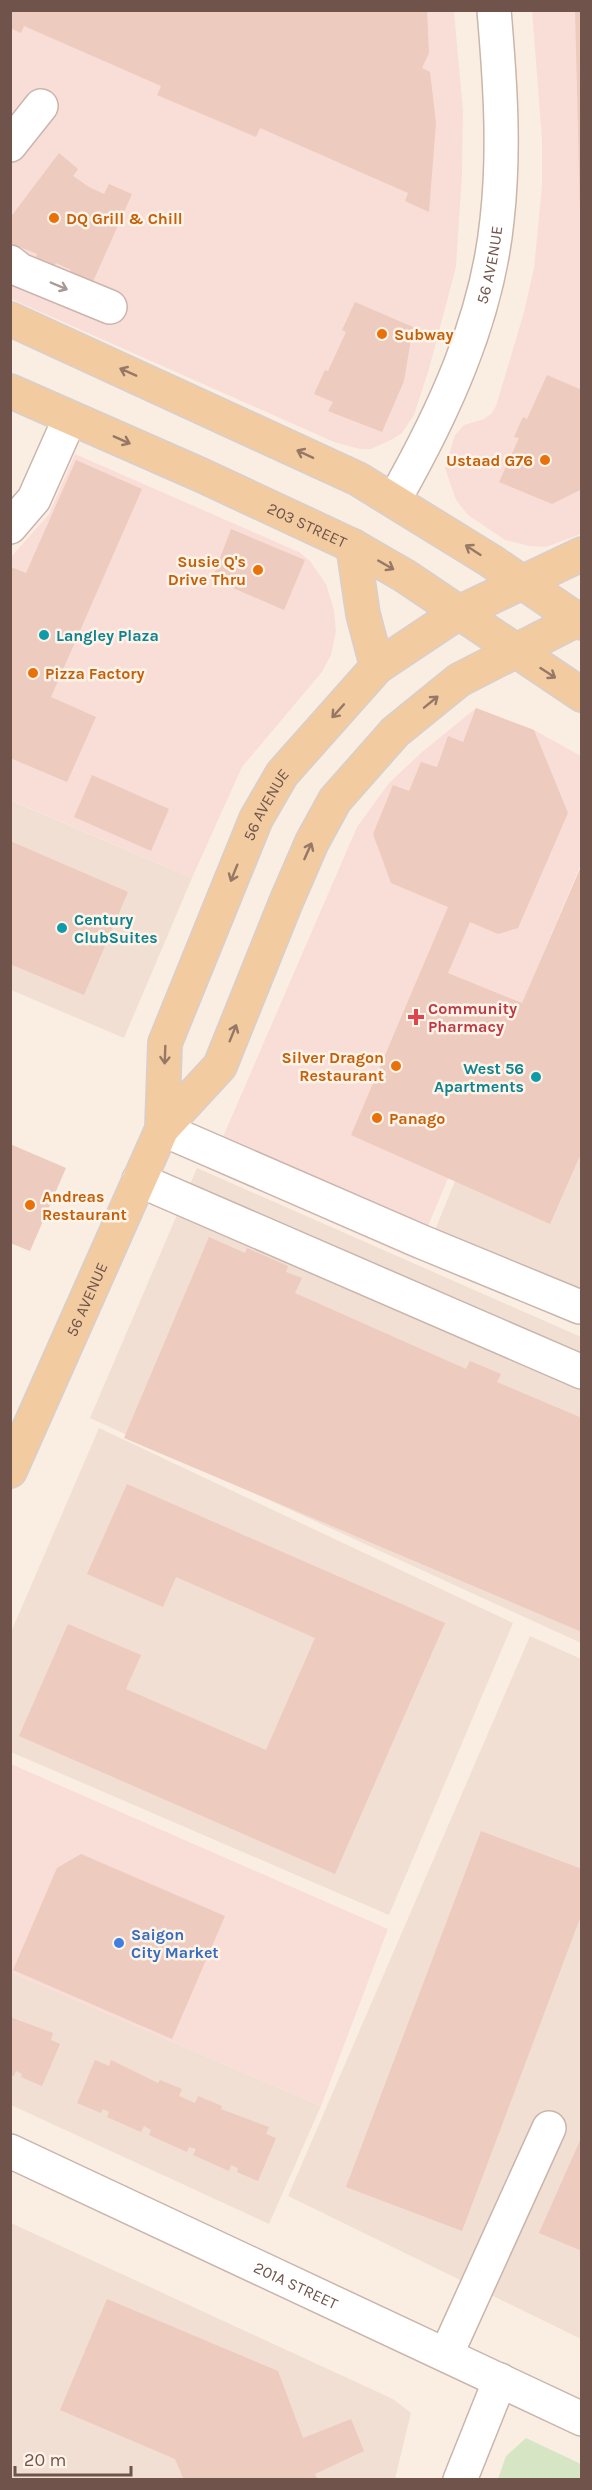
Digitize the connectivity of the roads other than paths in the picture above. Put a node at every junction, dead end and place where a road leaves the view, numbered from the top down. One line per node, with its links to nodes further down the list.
1 (494, 10): 9 (street, 56 AVENUE)
2 (41, 106): 3 (street)
3 (10, 145)
4 (10, 262): 5 (street, one-way to 5)
5 (110, 307)
6 (10, 319): 9 (main road, one-way to 6)
7 (10, 391): 8 (main road, 203 STREET)
8 (70, 418): 10 (street); 11 (main road, 203 STREET, one-way to 11)
9 (394, 500): 13 (main road, one-way to 9)
10 (10, 527)
11 (353, 546): 14 (main road, 203 STREET, one-way to 14); 17 (main road)
12 (582, 554): 13 (main road, 56 AVENUE)
13 (521, 583): 14 (main road, 56 AVENUE); 15 (main road)
14 (458, 613): 16 (main road, 203 STREET); 17 (main road, 56 AVENUE)
15 (580, 620): 16 (main road, 56 AVENUE)
16 (514, 651): 18 (main road, 203 STREET, one-way to 18); 19 (main road, 56 AVENUE, one-way to 16)
17 (377, 667): 19 (main road, 56 AVENUE, one-way to 19)
18 (582, 695)
19 (162, 1129): 20 (main road, 56 AVENUE); 21 (street)
20 (139, 1180): 22 (street); 23 (main road, 56 AVENUE)
21 (581, 1306)
22 (582, 1372)
23 (10, 1471)
24 (549, 2128): 26 (street)
25 (10, 2151): 26 (street, 201A STREET)
26 (446, 2355): 27 (street, 201A STREET)
27 (500, 2380): 28 (street, 201A STREET); 29 (street)
28 (582, 2419)
29 (460, 2480)

